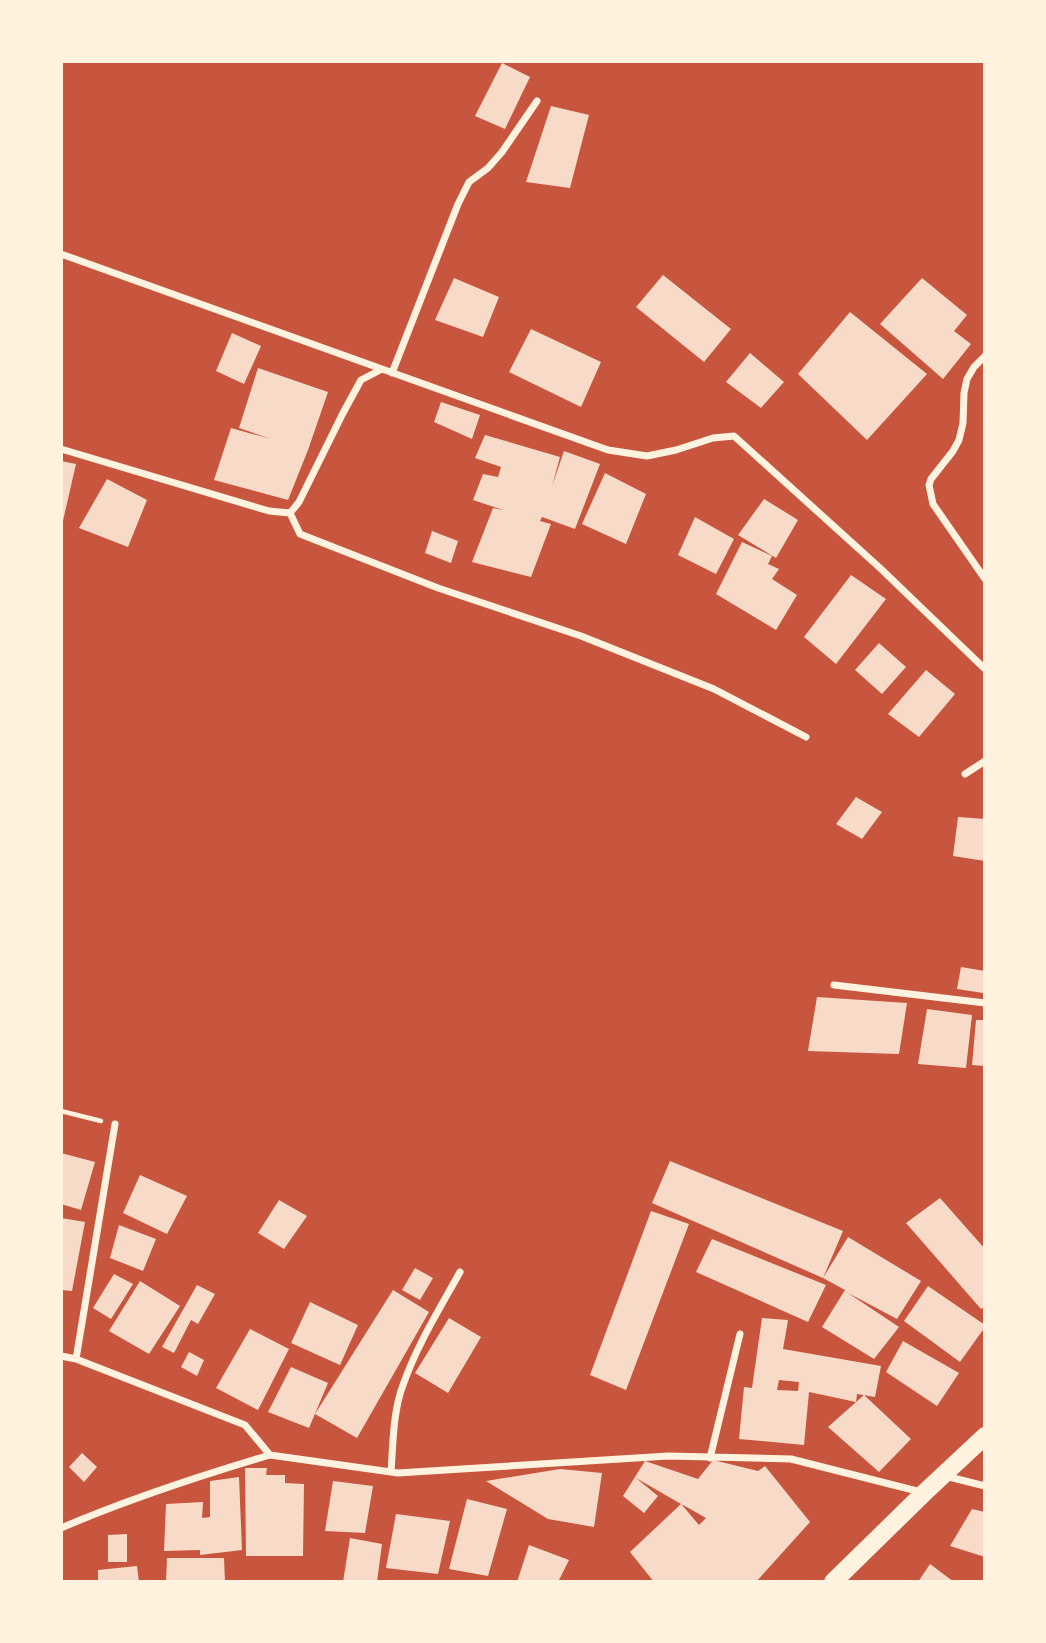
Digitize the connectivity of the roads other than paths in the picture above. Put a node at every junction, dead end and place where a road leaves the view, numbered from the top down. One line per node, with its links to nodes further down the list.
1 (537, 101): 5 (street)
2 (61, 254): 4 (street)
3 (985, 356): 8 (street)
4 (382, 369): 5 (street); 7 (street)
5 (392, 373): 9 (street)
6 (61, 449): 7 (street)
7 (289, 513): 10 (street)
8 (985, 579)
9 (985, 669)
10 (806, 737)
11 (985, 761): 12 (street)
12 (965, 775)
13 (834, 985): 14 (street)
14 (985, 1003)
15 (116, 1124): 19 (street)
16 (460, 1272): 23 (street)
17 (740, 1334): 22 (street)
18 (61, 1356): 19 (street)
19 (76, 1359): 21 (street)
20 (985, 1436): 24 (main road)
21 (270, 1455): 23 (street); 27 (street)
22 (710, 1458): 23 (street); 26 (street)
23 (391, 1472)
24 (944, 1475): 25 (street); 26 (main road)
25 (985, 1486)
26 (924, 1493): 28 (main road)
27 (61, 1528)
28 (833, 1582)

